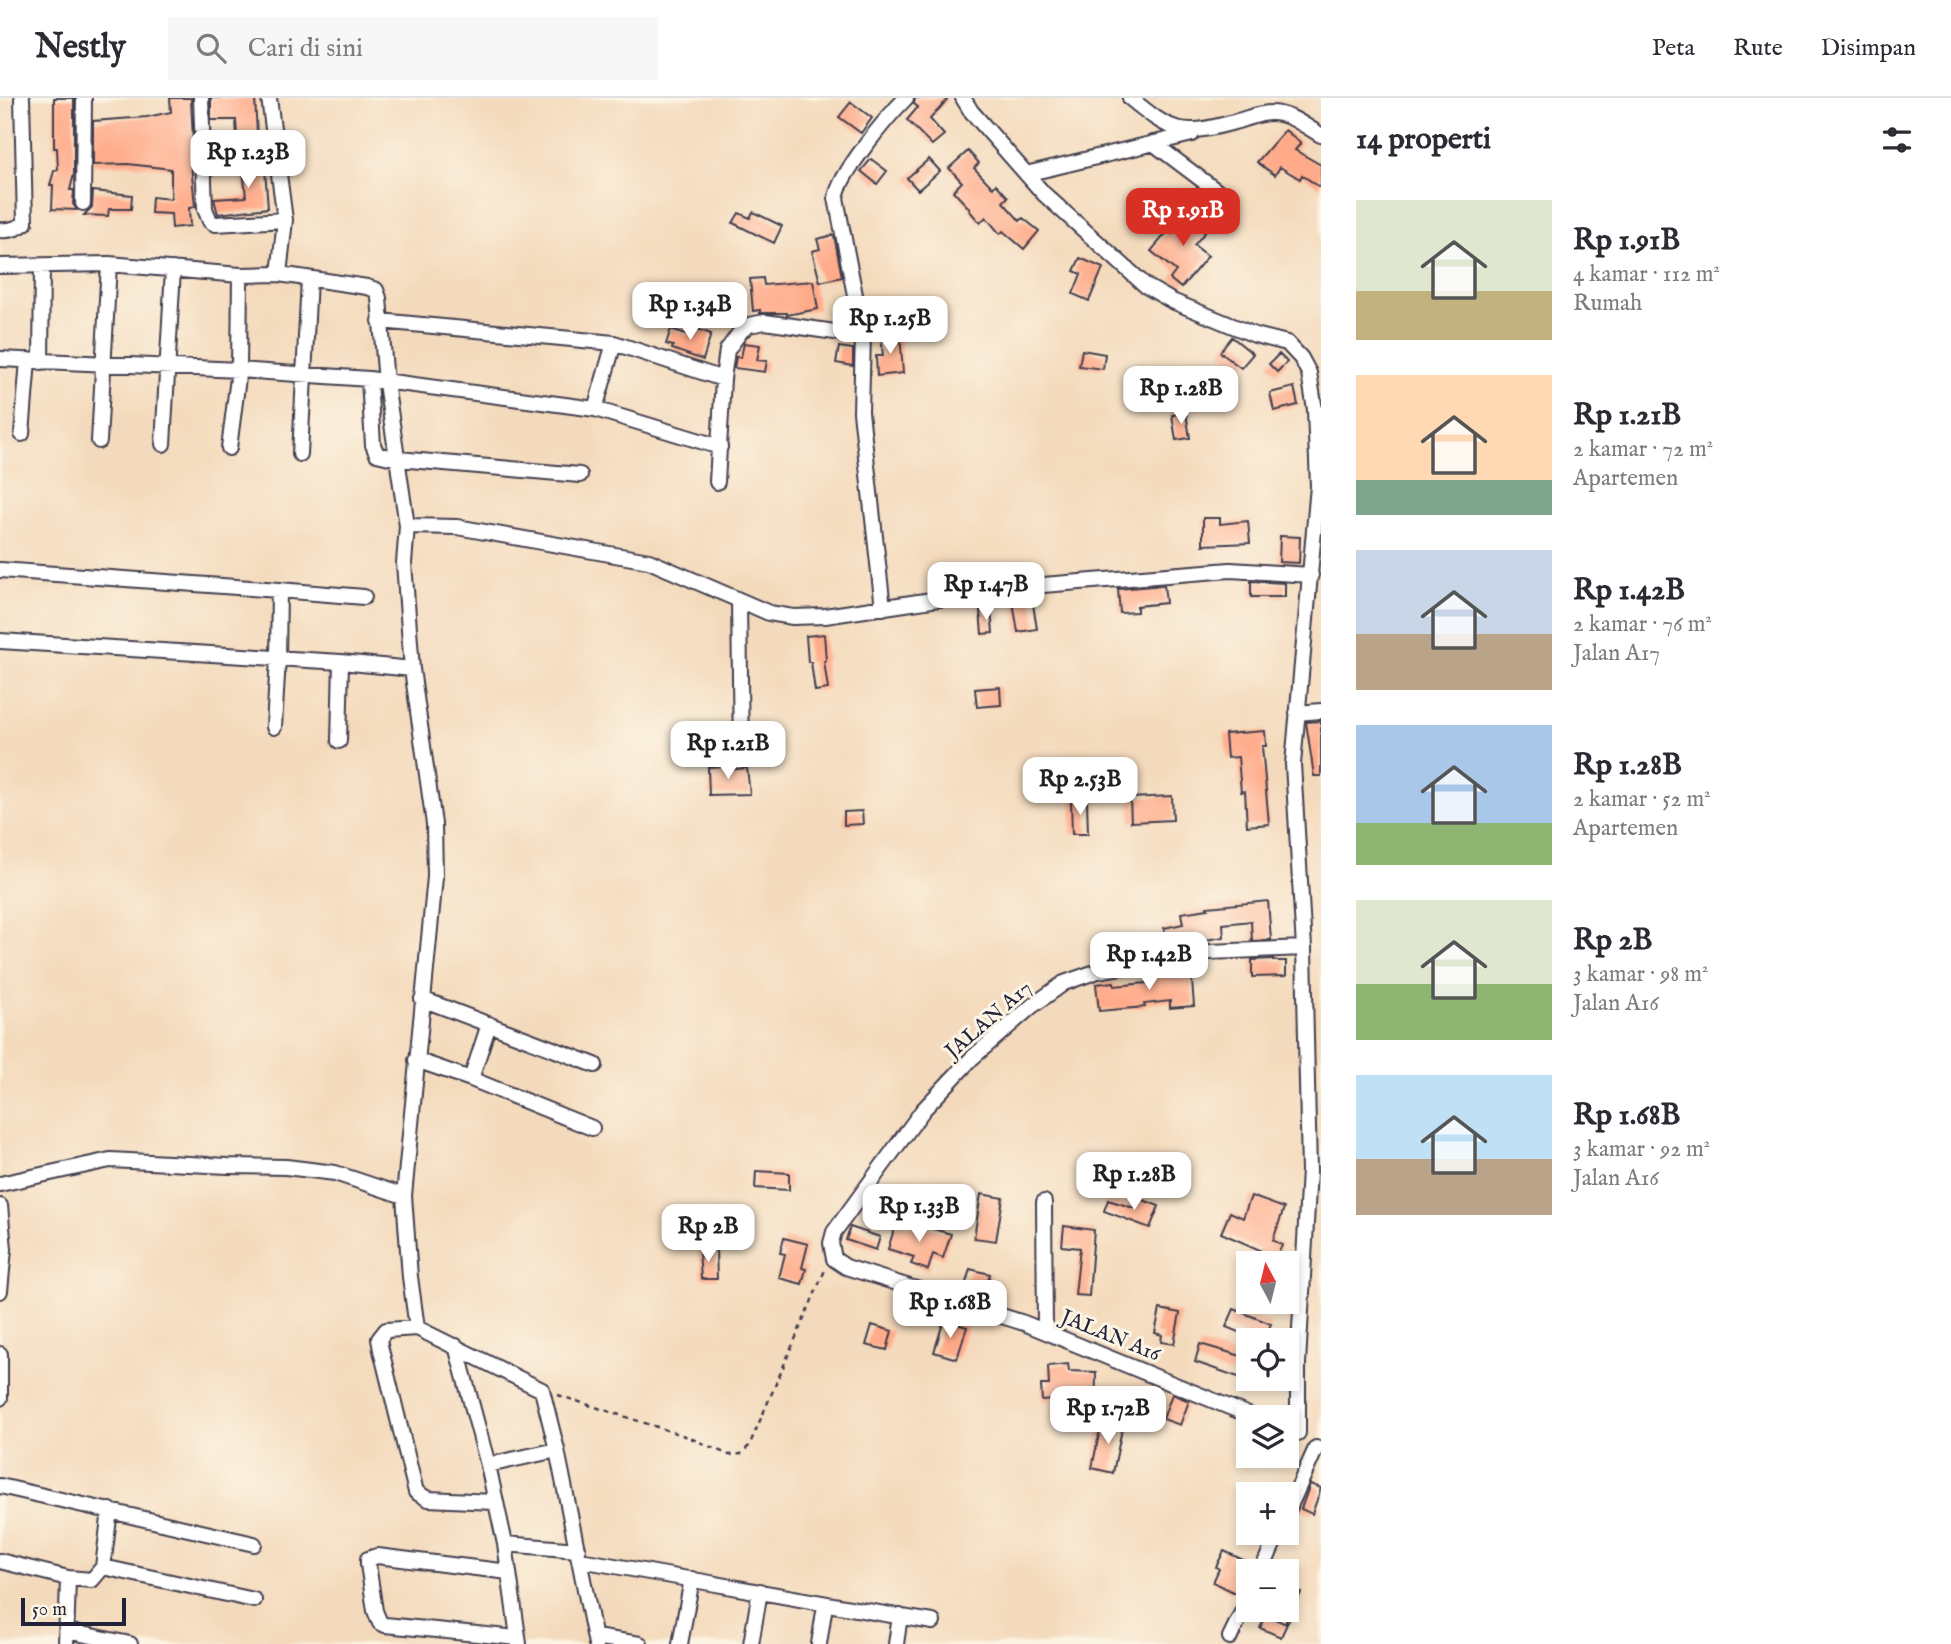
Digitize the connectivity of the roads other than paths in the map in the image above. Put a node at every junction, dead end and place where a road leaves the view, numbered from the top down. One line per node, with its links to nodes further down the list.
1 (22, 98): 15 (street)
2 (84, 98): 13 (street)
3 (201, 98): 14 (street)
4 (269, 98): 14 (street)
5 (906, 98): 24 (street)
6 (963, 98): 11 (street)
7 (1130, 98): 8 (street)
8 (1208, 130): 9 (street); 10 (street)
9 (1321, 135)
10 (1153, 143): 11 (street); 12 (street)
11 (1026, 174): 47 (street)
12 (1218, 192)
13 (83, 203)
14 (285, 220): 20 (street)
15 (0, 229)
16 (109, 264): 18 (street); 19 (street); 28 (street)
17 (0, 266): 18 (street)
18 (42, 267): 27 (street)
19 (173, 269): 21 (street); 29 (street)
20 (279, 274): 21 (street); 22 (street)
21 (240, 275): 30 (street)
22 (309, 279): 23 (street); 31 (street)
23 (380, 321): 25 (street); 34 (street)
24 (863, 336): 33 (street); 51 (street)
25 (614, 344): 33 (street); 35 (street)
26 (0, 359): 27 (street)
27 (35, 361): 28 (street); 36 (street)
28 (105, 363): 29 (street); 37 (street)
29 (169, 367): 30 (street); 38 (street)
30 (239, 370): 31 (street); 39 (street)
31 (305, 375): 32 (street); 41 (street)
32 (369, 379): 34 (street); 42 (street)
33 (723, 379): 40 (street)
34 (386, 383): 35 (street); 42 (street)
35 (596, 409): 40 (street)
36 (22, 434)
37 (99, 442)
38 (163, 444)
39 (229, 447)
40 (720, 447): 44 (street)
41 (300, 453)
42 (398, 459): 43 (street); 45 (street)
43 (580, 475)
44 (717, 482)
45 (407, 526): 50 (street); 55 (street)
46 (0, 570): 48 (street)
47 (1311, 575): 51 (street); 57 (street)
48 (279, 590): 49 (street); 53 (street)
49 (364, 597)
50 (739, 601): 51 (street); 60 (street)
51 (883, 608)
52 (0, 640): 53 (street)
53 (278, 658): 54 (street); 58 (street)
54 (341, 662): 55 (street); 59 (street)
55 (412, 668): 62 (street)
56 (1321, 711): 57 (street)
57 (1297, 713): 61 (street)
58 (274, 727)
59 (339, 741)
60 (741, 754)
61 (1304, 948): 68 (street); 73 (street, JALAN A17)
62 (422, 999): 63 (street); 64 (street)
63 (489, 1024): 65 (street); 66 (street)
64 (416, 1060): 66 (street); 70 (street)
65 (594, 1065)
66 (471, 1079): 67 (street)
67 (592, 1128)
68 (1315, 1170): 81 (street)
69 (0, 1184): 70 (street)
70 (404, 1196): 75 (street)
71 (1044, 1202): 76 (street)
72 (0, 1206): 74 (street)
73 (832, 1254): 76 (street, JALAN A16)
74 (0, 1291)
75 (417, 1328): 77 (street); 89 (street)
76 (1045, 1331): 82 (street, JALAN A16)
77 (456, 1346): 84 (street); 86 (street)
78 (0, 1354): 79 (street)
79 (1, 1370): 80 (street)
80 (0, 1398)
81 (1294, 1405)
82 (1236, 1410)
83 (1299, 1436): 85 (street)
84 (557, 1450): 86 (street); 93 (street)
85 (1318, 1450): 88 (street)
86 (488, 1465): 89 (street)
87 (0, 1486): 90 (street)
88 (1299, 1489)
89 (494, 1502): 92 (street)
90 (110, 1510): 91 (street); 95 (street)
91 (254, 1544)
92 (505, 1544): 93 (street); 96 (street)
93 (580, 1555): 98 (street); 108 (street)
94 (0, 1561): 97 (street)
95 (103, 1567): 97 (street); 100 (street)
96 (509, 1572): 107 (street); 107 (street)
97 (68, 1578): 105 (street)
98 (692, 1579): 99 (street); 111 (street)
99 (761, 1591): 101 (street); 112 (street)
100 (254, 1600)
101 (825, 1605): 102 (street); 113 (street)
102 (900, 1616): 103 (street); 114 (street)
103 (933, 1622)
104 (1237, 1622): 106 (street)
105 (66, 1637): 109 (street)
106 (1230, 1637)
107 (518, 1641)
108 (596, 1641): 110 (street)
109 (130, 1644)
110 (640, 1644)
111 (680, 1644)
112 (751, 1644)
113 (820, 1644)
114 (896, 1644)

